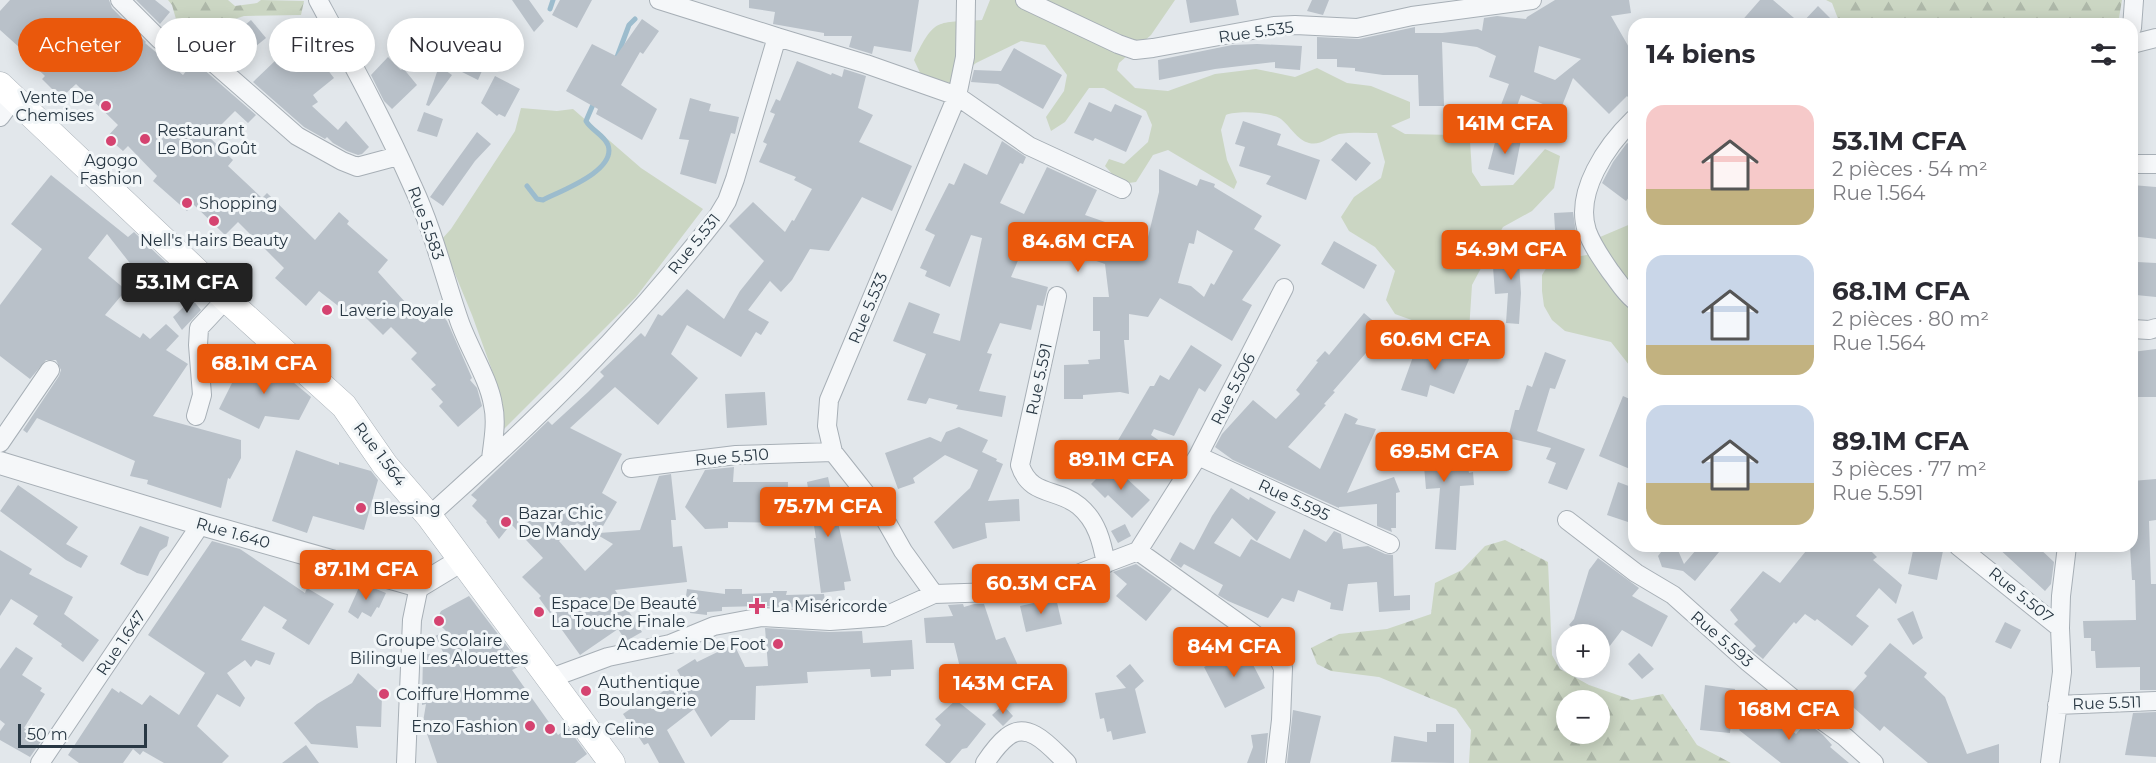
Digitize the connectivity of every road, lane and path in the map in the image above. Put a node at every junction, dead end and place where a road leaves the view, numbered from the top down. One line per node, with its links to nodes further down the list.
1 (120, 0): 15 (street)
2 (318, 0): 15 (street, Rue 5.583)
3 (659, 0): 9 (street)
4 (966, 0): 12 (street, Rue 5.533)
5 (1025, 0): 6 (street, Rue 5.535)
6 (1532, 0)
7 (2134, 0): 8 (street)
8 (2133, 18)
9 (777, 37): 12 (street); 30 (street, Rue 5.531)
10 (2156, 38): 11 (street)
11 (2138, 42)
12 (957, 96): 18 (street); 28 (street, Rue 5.533)
13 (4, 100): 22 (main road, Rue 1.564)
14 (1628, 125): 20 (street)
15 (398, 156): 30 (street, Rue 5.583)
16 (2138, 164): 17 (street)
17 (2156, 164)
18 (1122, 189)
19 (1284, 288): 29 (street, Rue 5.506)
20 (1628, 292)
21 (1058, 296): 41 (street, Rue 5.591)
22 (226, 299): 26 (street); 33 (main road, Rue 1.564)
23 (2156, 328): 24 (street)
24 (2138, 329)
25 (50, 370): 27 (street)
26 (196, 416)
27 (0, 443)
28 (833, 452): 32 (street, Rue 5.510); 43 (street, Rue 5.533)
29 (1198, 456): 36 (street, Rue 5.595); 37 (street, Rue 5.506)
30 (490, 459): 33 (street, Rue 5.531)
31 (0, 463): 35 (street, Rue 1.640)
32 (631, 468)
33 (429, 516): 40 (main road, Rue 1.564)
34 (1567, 520): 54 (street, Rue 5.593)
35 (201, 524): 42 (street, Rue 1.640); 48 (street, Rue 1.647)
36 (1390, 544)
37 (1138, 551): 41 (street); 53 (street)
38 (1965, 552): 44 (street, Rue 5.507)
39 (2066, 552): 44 (street)
40 (462, 560): 42 (street); 45 (main road, Rue 1.564)
41 (1106, 564): 43 (street)
42 (419, 586): 49 (street)
43 (934, 594): 45 (street)
44 (2060, 628): 47 (street, Rue 5.507)
45 (551, 678): 50 (main road, Rue 1.564)
46 (2156, 701): 47 (street, Rue 5.511)
47 (2058, 705): 55 (street, Rue 5.507)
48 (40, 763)
49 (406, 763)
50 (612, 763)
51 (985, 763): 52 (street)
52 (1067, 763)
53 (1276, 763)
54 (1874, 763)
55 (2050, 763)

